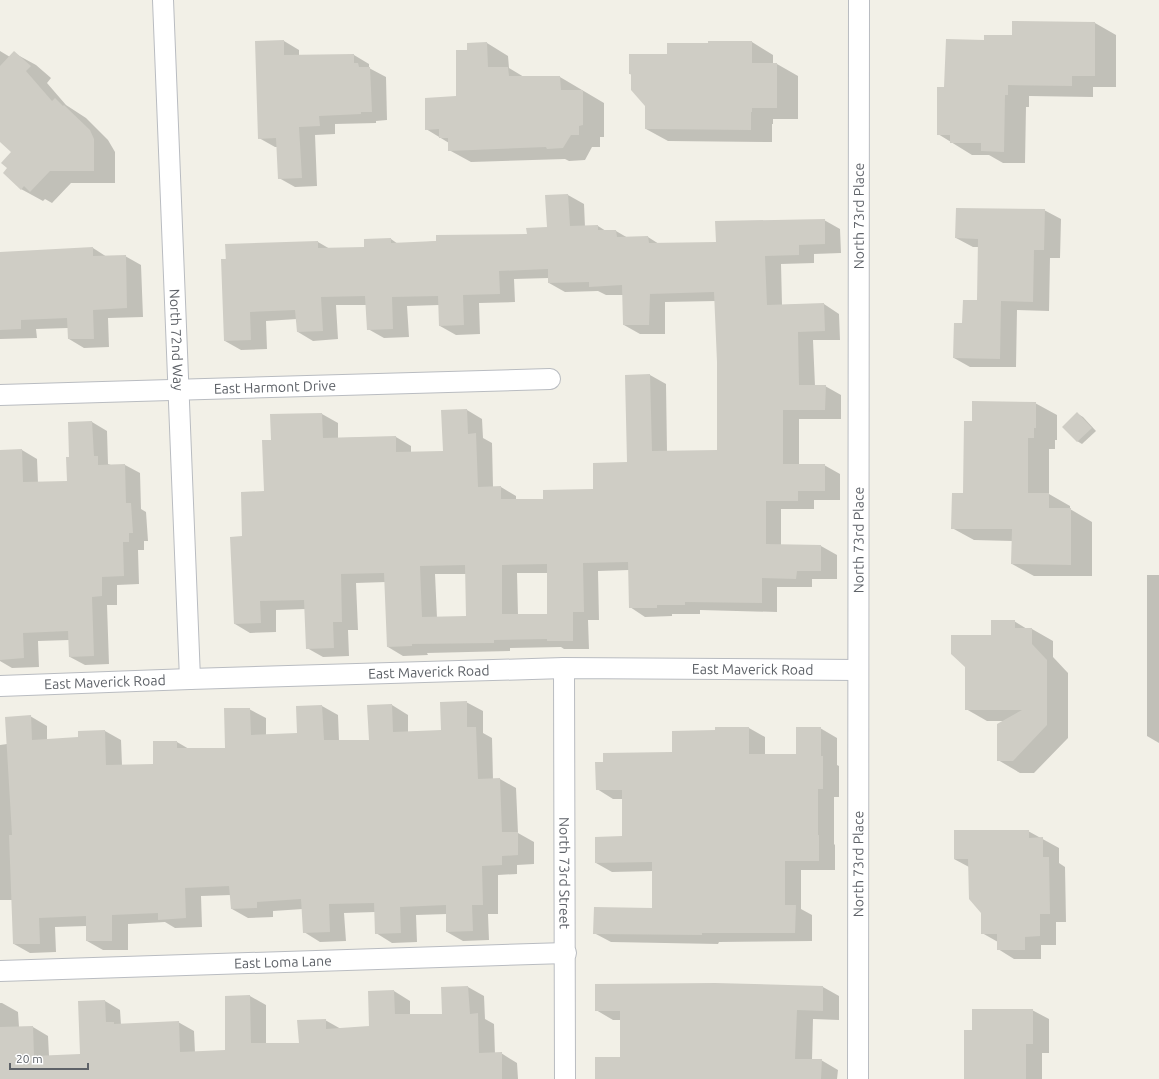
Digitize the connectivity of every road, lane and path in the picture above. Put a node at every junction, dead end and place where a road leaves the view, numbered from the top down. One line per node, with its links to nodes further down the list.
1 (163, 0): 4 (street, North 72nd Way)
2 (859, 0): 7 (street, North 73rd Place)
3 (550, 379): 4 (street, East Harmont Drive)
4 (179, 389): 5 (street, East Harmont Drive); 8 (street, North 72nd Way)
5 (0, 395)
6 (564, 668): 7 (street, East Maverick Road); 8 (street, East Maverick Road); 10 (street, North 73rd Street)
7 (858, 670): 13 (street, North 73rd Place)
8 (190, 679): 9 (street, East Maverick Road)
9 (0, 686)
10 (566, 953): 11 (street, East Loma Lane); 12 (street, North 73rd Street)
11 (0, 971)
12 (565, 1079)
13 (858, 1079)

